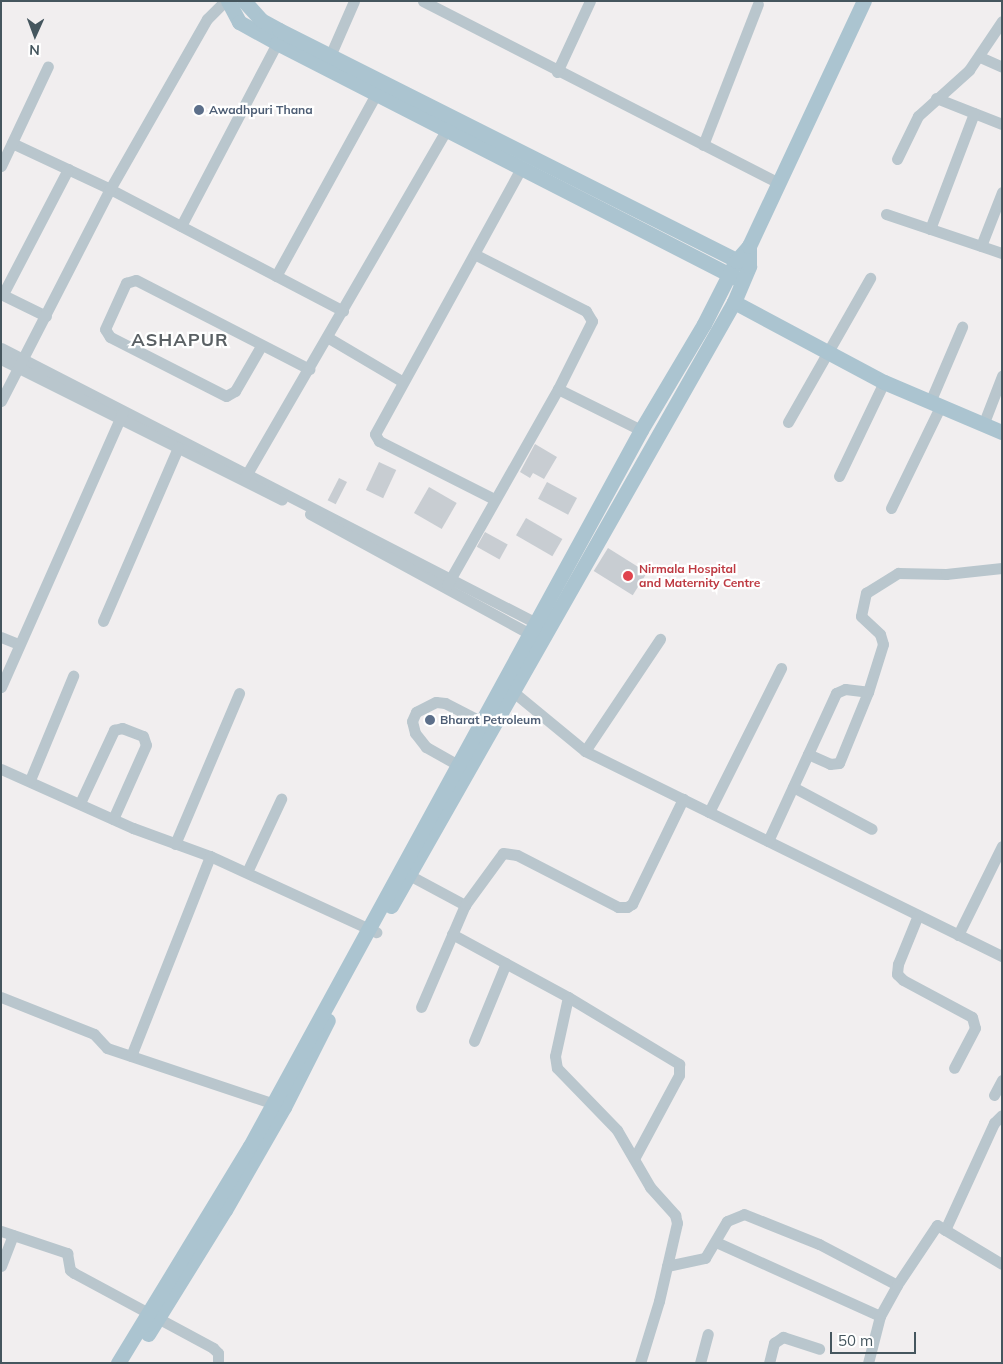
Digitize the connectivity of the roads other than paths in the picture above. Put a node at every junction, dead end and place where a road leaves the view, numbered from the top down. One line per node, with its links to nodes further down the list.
1 (227, 1): 9 (main road); 27 (street)
2 (244, 1): 10 (main road)
3 (354, 1): 10 (street)
4 (423, 1): 14 (street)
5 (590, 1): 14 (street)
6 (864, 1): 26 (main road)
7 (758, 4): 21 (street)
8 (1002, 21): 11 (street)
9 (277, 44): 15 (main road); 30 (street)
10 (330, 56): 35 (main road)
11 (980, 57): 13 (street); 16 (street)
12 (48, 66): 20 (street)
13 (1002, 67)
14 (557, 72): 21 (street)
15 (376, 94): 19 (main road); 36 (street)
16 (936, 98): 17 (street); 22 (street)
17 (974, 113): 18 (street); 31 (street)
18 (1002, 124)
19 (446, 130): 25 (main road); 40 (street)
20 (12, 143): 23 (street); 24 (street)
21 (703, 145): 26 (street)
22 (897, 159)
23 (1, 166)
24 (68, 169): 27 (street); 38 (street)
25 (520, 170): 34 (street); 35 (main road)
26 (779, 183): 35 (main road)
27 (110, 189): 30 (street); 41 (street)
28 (1002, 192): 32 (street)
29 (886, 214): 31 (street)
30 (181, 226): 36 (street)
31 (930, 229): 32 (street)
32 (981, 246): 33 (street)
33 (1002, 253)
34 (476, 255): 52 (street); 54 (street)
35 (740, 271): 39 (main road); 43 (main road)
36 (276, 276): 40 (street)
37 (870, 278): 47 (street)
38 (2, 294): 41 (street)
39 (734, 302): 43 (main road); 47 (main road)
40 (343, 311): 44 (street)
41 (46, 316): 49 (street)
42 (962, 326): 56 (street)
43 (710, 328): 60 (main road); 77 (main road)
44 (327, 338): 50 (street); 52 (street)
45 (261, 346): 45 (street); 50 (street)
46 (1, 348): 49 (street)
47 (829, 354): 53 (main road); 58 (street)
48 (1, 359): 49 (street)
49 (22, 364): 55 (street); 57 (street)
50 (309, 369): 64 (street)
51 (1002, 376): 59 (street)
52 (403, 382): 65 (street)
53 (884, 382): 56 (main road); 63 (street)
54 (558, 389): 60 (street); 65 (street)
55 (1, 401)
56 (935, 405): 59 (main road); 66 (street)
57 (122, 414): 62 (street); 64 (street); 73 (street)
58 (788, 422)
59 (983, 425): 61 (main road)
60 (641, 430): 70 (main road)
61 (1002, 432)
62 (178, 448): 64 (street); 69 (street)
63 (839, 476)
64 (245, 477): 68 (street)
65 (494, 499): 68 (street)
66 (891, 508)
67 (1002, 568): 78 (street)
68 (448, 583): 70 (street)
69 (103, 621)
70 (533, 628): 80 (main road)
71 (1, 637): 73 (street)
72 (660, 639): 81 (street)
73 (18, 644): 76 (street)
74 (781, 668): 90 (street)
75 (73, 676): 85 (street)
76 (1, 688)
77 (511, 690): 80 (main road); 81 (street)
78 (868, 692): 82 (street); 82 (street)
79 (239, 693): 94 (street)
80 (486, 724): 83 (main road); 83 (street)
81 (585, 750): 87 (street)
82 (808, 754): 86 (street)
83 (462, 767): 98 (main road); 101 (main road)
84 (1, 769): 85 (street)
85 (30, 780): 89 (street)
86 (792, 787): 92 (street); 93 (street)
87 (683, 799): 90 (street); 99 (street)
88 (281, 800): 97 (street)
89 (80, 803): 91 (street); 91 (street)
90 (709, 812): 93 (street)
91 (113, 818): 94 (street)
92 (872, 828)
93 (768, 841): 100 (street)
94 (175, 844): 96 (street)
95 (1002, 846): 103 (street)
96 (210, 856): 97 (street); 110 (street)
97 (247, 872): 101 (street)
98 (409, 875): 99 (street); 101 (main road)
99 (465, 905): 102 (street)
100 (918, 915): 103 (street); 111 (street)
101 (372, 930): 114 (main road)
102 (452, 934): 105 (street); 108 (street)
103 (958, 935): 104 (street)
104 (1002, 956)
105 (506, 963): 107 (street); 109 (street)
106 (1, 997): 110 (street)
107 (568, 997): 116 (street); 116 (street)
108 (421, 1007)
109 (474, 1041)
110 (131, 1056): 114 (street)
111 (954, 1068)
112 (1002, 1080): 113 (street)
113 (994, 1094)
114 (278, 1105): 125 (main road)
115 (1002, 1114): 117 (street)
116 (635, 1157): 123 (street)
117 (945, 1230): 121 (street); 124 (street)
118 (1, 1231): 119 (street)
119 (13, 1235): 122 (street); 125 (street)
120 (716, 1242): 123 (street); 124 (street); 126 (street)
121 (1002, 1264)
122 (1, 1266)
123 (667, 1266): 132 (street)
124 (897, 1285): 126 (street)
125 (153, 1316): 129 (main road); 130 (main road); 131 (street)
126 (880, 1316): 135 (street)
127 (708, 1334): 133 (street)
128 (820, 1349): 134 (street)
129 (118, 1363)
130 (130, 1363)
131 (218, 1363)
132 (640, 1363)
133 (700, 1363)
134 (769, 1363)
135 (868, 1363)

